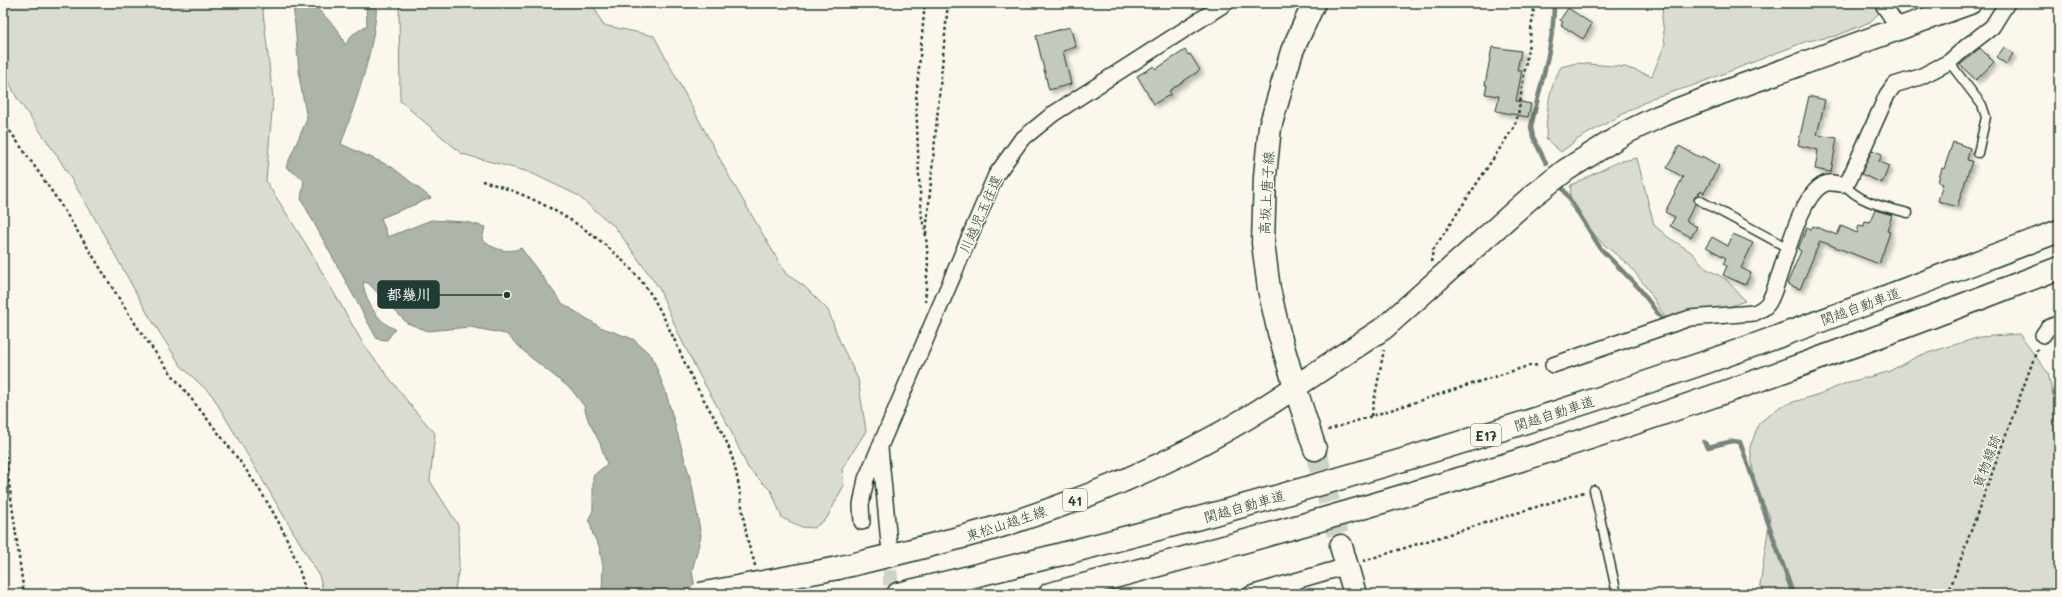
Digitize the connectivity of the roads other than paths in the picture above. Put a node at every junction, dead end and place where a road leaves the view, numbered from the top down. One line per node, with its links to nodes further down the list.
1 (1226, 3): 20 (street, 川越児玉往還)
2 (1314, 3): 18 (main road, 高坂上唐子線)
3 (1882, 3): 6 (street)
4 (1970, 3): 6 (main road, 東松山越生線)
5 (2007, 3): 7 (street)
6 (1899, 28): 18 (main road, 東松山越生線)
7 (1949, 62): 8 (lane); 9 (street)
8 (1978, 153)
9 (1844, 184): 11 (lane); 13 (street)
10 (1699, 200): 13 (lane)
11 (1908, 214)
12 (2059, 231): 27 (main road, 関越自動車道 / E17)
13 (1788, 248): 17 (street)
14 (2059, 268): 28 (main road, E17)
15 (2059, 323): 16 (street)
16 (2043, 335)
17 (1553, 365)
18 (1295, 387): 19 (main road); 26 (main road, 東松山越生線 / 41, bridge)
19 (1312, 442)
20 (880, 447): 22 (street, 川越児玉往還); 23 (street)
21 (1594, 490): 31 (lane)
22 (862, 522)
23 (889, 543)
24 (1344, 556): 25 (street); 30 (main road)
25 (1296, 587): 29 (street)
26 (700, 594)
27 (898, 594)
28 (1050, 594)
29 (1251, 594)
30 (1355, 594)
31 (1618, 594)

